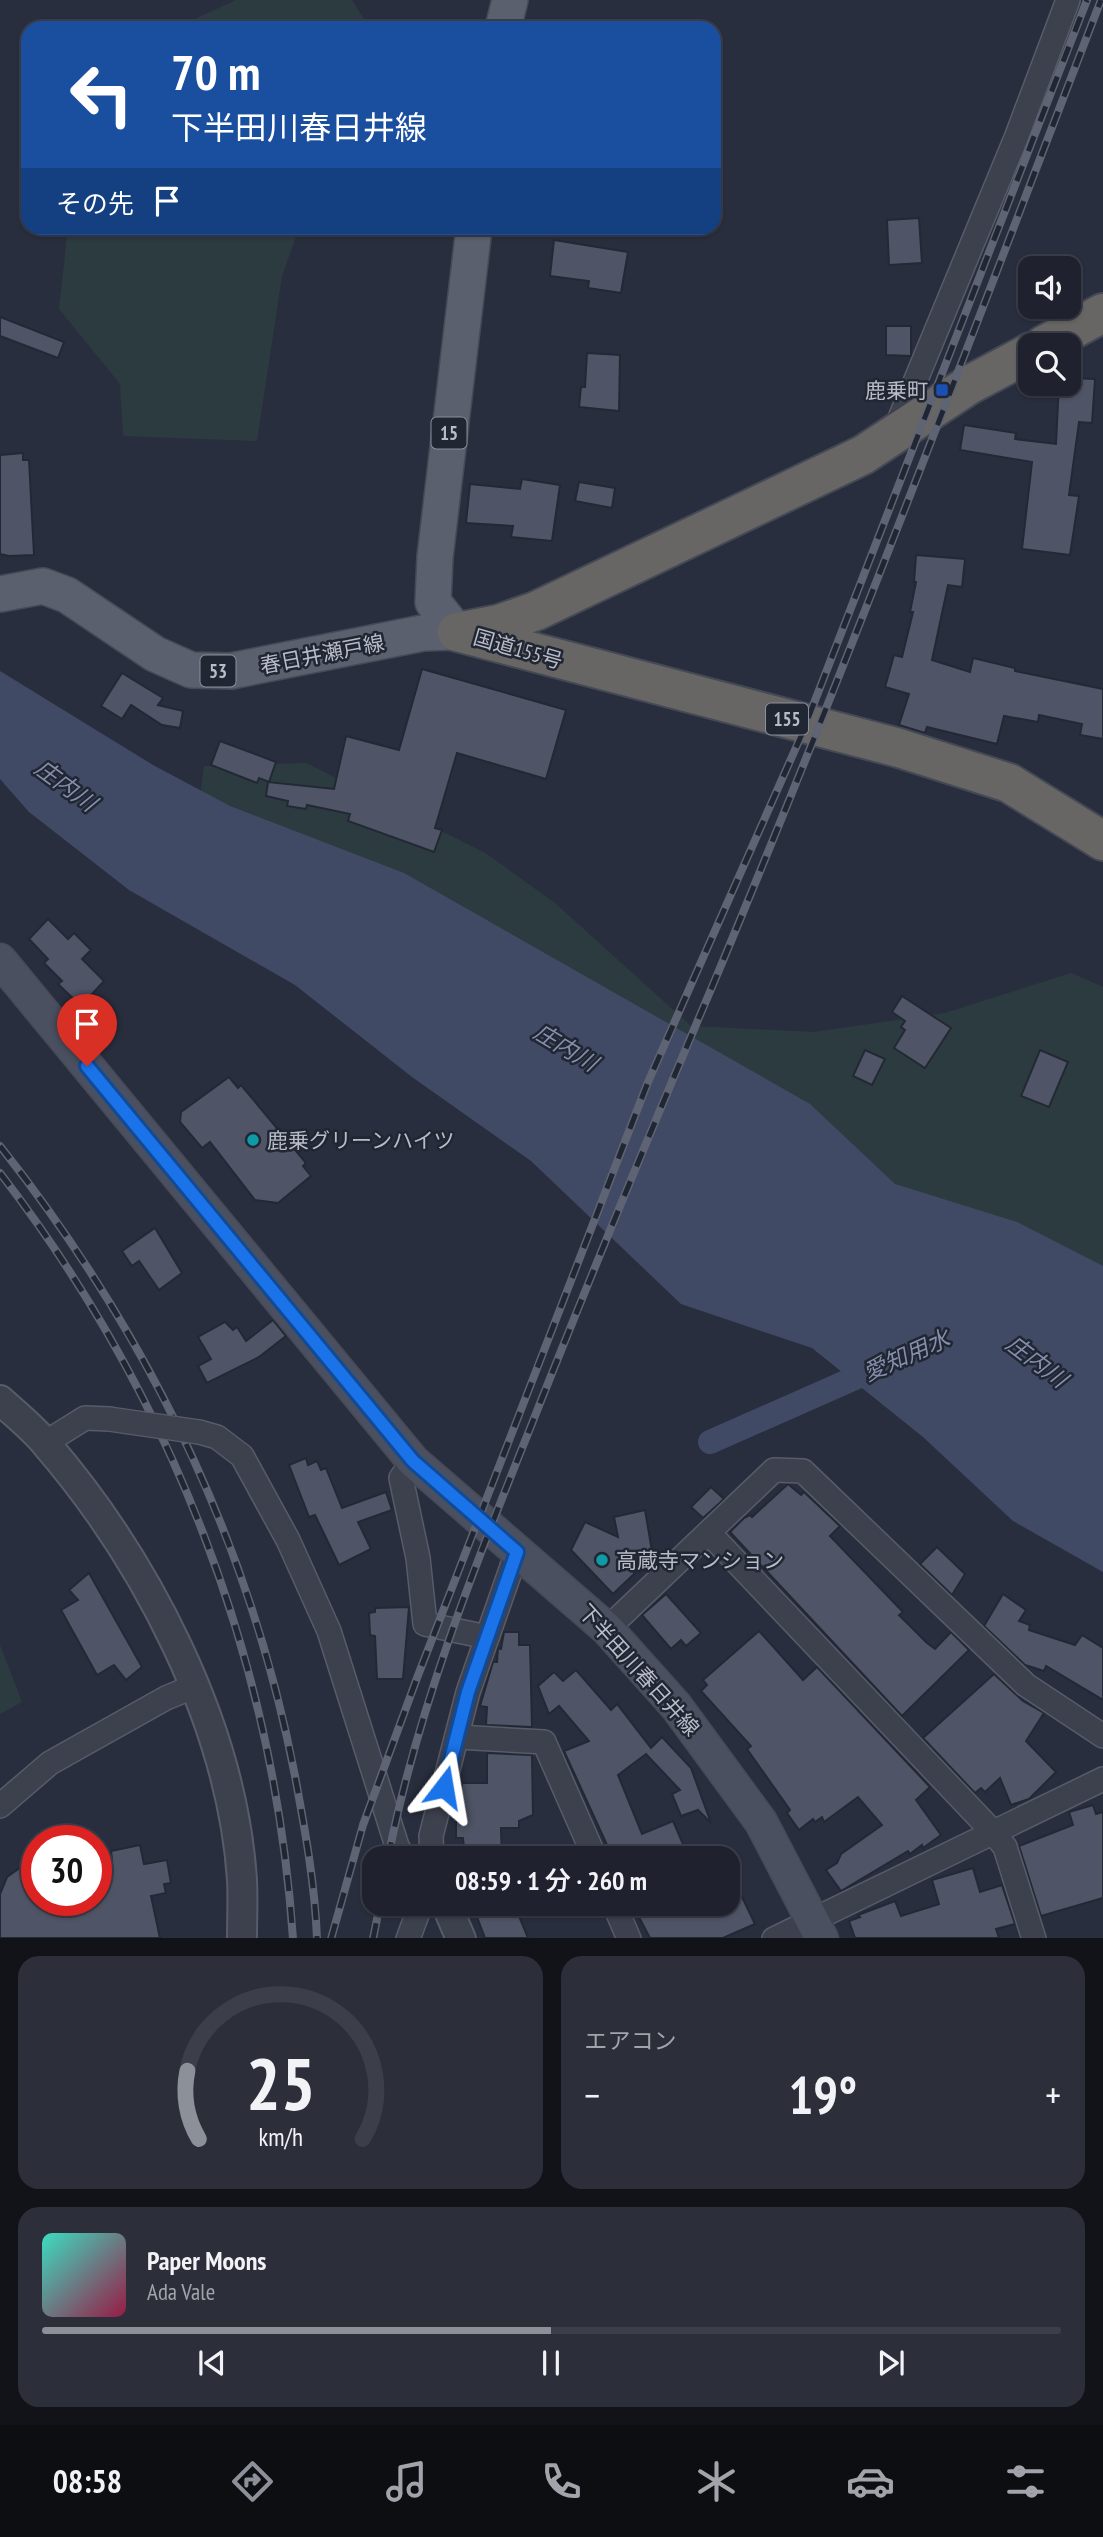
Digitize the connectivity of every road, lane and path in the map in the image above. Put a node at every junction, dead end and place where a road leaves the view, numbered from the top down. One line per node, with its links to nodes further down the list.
1 (510, 0): 3 (main road)
2 (1068, 0): 8 (street)
3 (505, 21)
4 (473, 235): 10 (main road, 15)
5 (1103, 313): 6 (highway)
6 (1066, 333)
7 (1018, 359): 8 (highway, 国道155号)
8 (892, 436): 10 (highway, 国道155号)
9 (0, 594): 10 (main road, 春日井瀬戸線 / 53)
10 (457, 632): 11 (highway, 国道155号 / 155)
11 (1103, 841)
12 (0, 960): 15 (main road, 下半田川春日井線)
13 (0, 1400): 14 (street)
14 (45, 1443): 20 (street); 26 (street, bridge)
15 (413, 1461): 17 (main road, 下半田川春日井線); 19 (street)
16 (709, 1533): 18 (street); 21 (street); 25 (street)
17 (517, 1552): 18 (main road, 下半田川春日井線); 19 (street)
18 (607, 1629): 32 (main road, 下半田川春日井線)
19 (487, 1637): 22 (street)
20 (195, 1686): 24 (street); 33 (street)
21 (1103, 1736)
22 (457, 1737): 27 (street); 28 (street)
23 (1103, 1779): 25 (street)
24 (0, 1806)
25 (992, 1831): 32 (street); 38 (street)
26 (397, 1846)
27 (432, 1846)
28 (590, 1846)
29 (416, 1916): 34 (street)
30 (451, 1916): 35 (street)
31 (619, 1916): 36 (street)
32 (818, 1929): 37 (street)
33 (242, 1938)
34 (408, 1938)
35 (461, 1938)
36 (629, 1938)
37 (775, 1938)
38 (1034, 1938)

